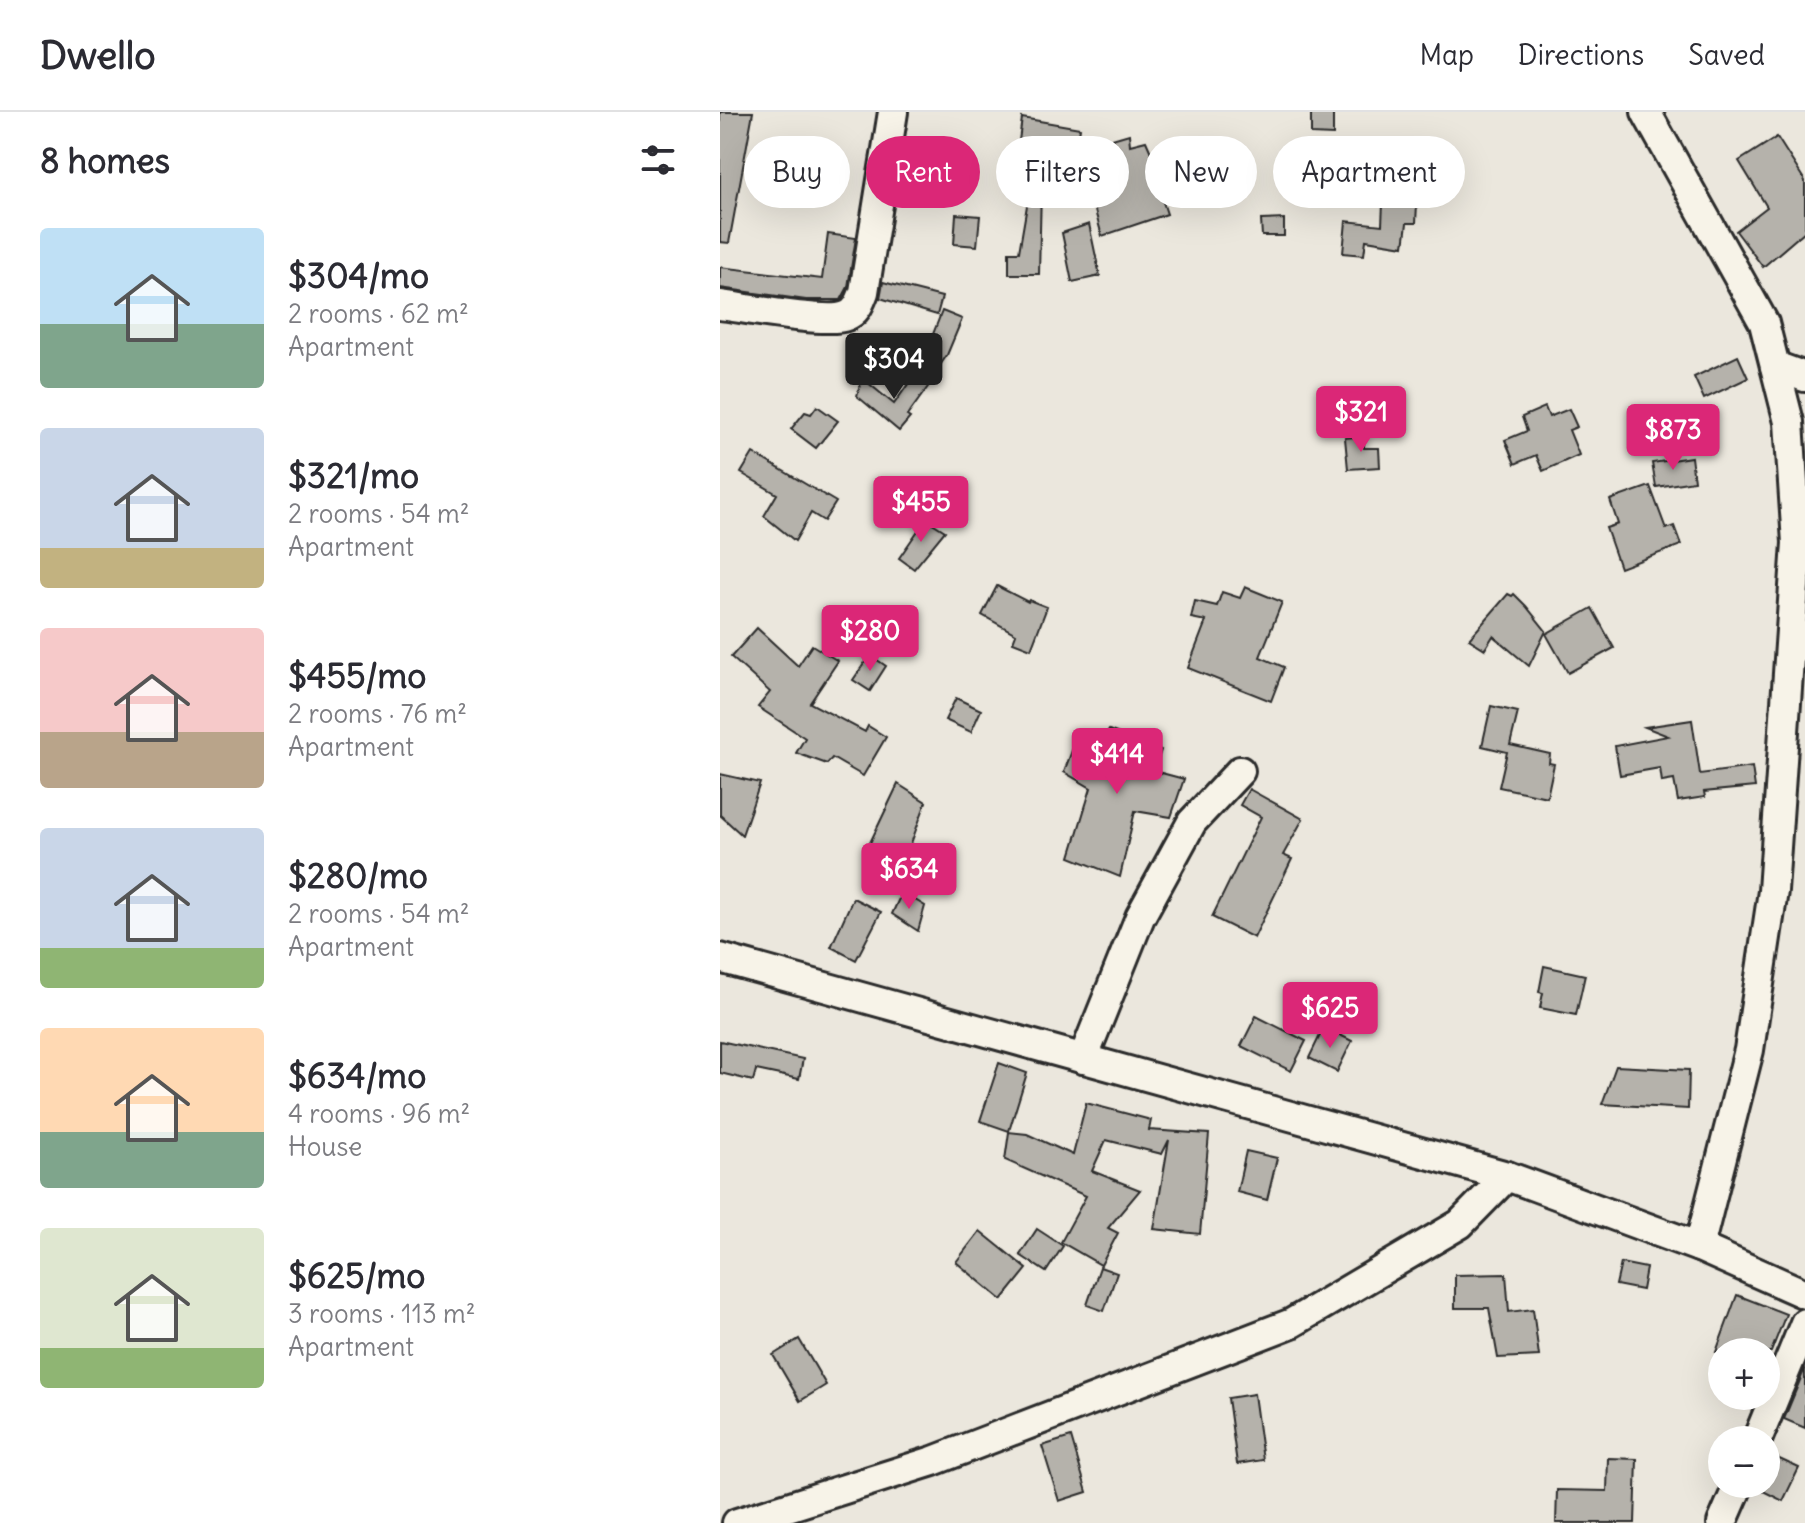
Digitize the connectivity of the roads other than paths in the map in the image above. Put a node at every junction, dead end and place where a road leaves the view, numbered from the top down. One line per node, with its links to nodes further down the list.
1 (893, 112): 3 (street)
2 (1646, 112): 4 (street)
3 (720, 305)
4 (1775, 366): 5 (street); 10 (street)
5 (1805, 377)
6 (1240, 771): 8 (street)
7 (720, 958): 8 (street)
8 (1083, 1059): 9 (street)
9 (1507, 1176): 10 (street); 15 (street)
10 (1699, 1247): 11 (street)
11 (1805, 1294)
12 (1805, 1323): 13 (street)
13 (1763, 1426)
14 (1733, 1498): 16 (street)
15 (737, 1523)
16 (1722, 1523)

